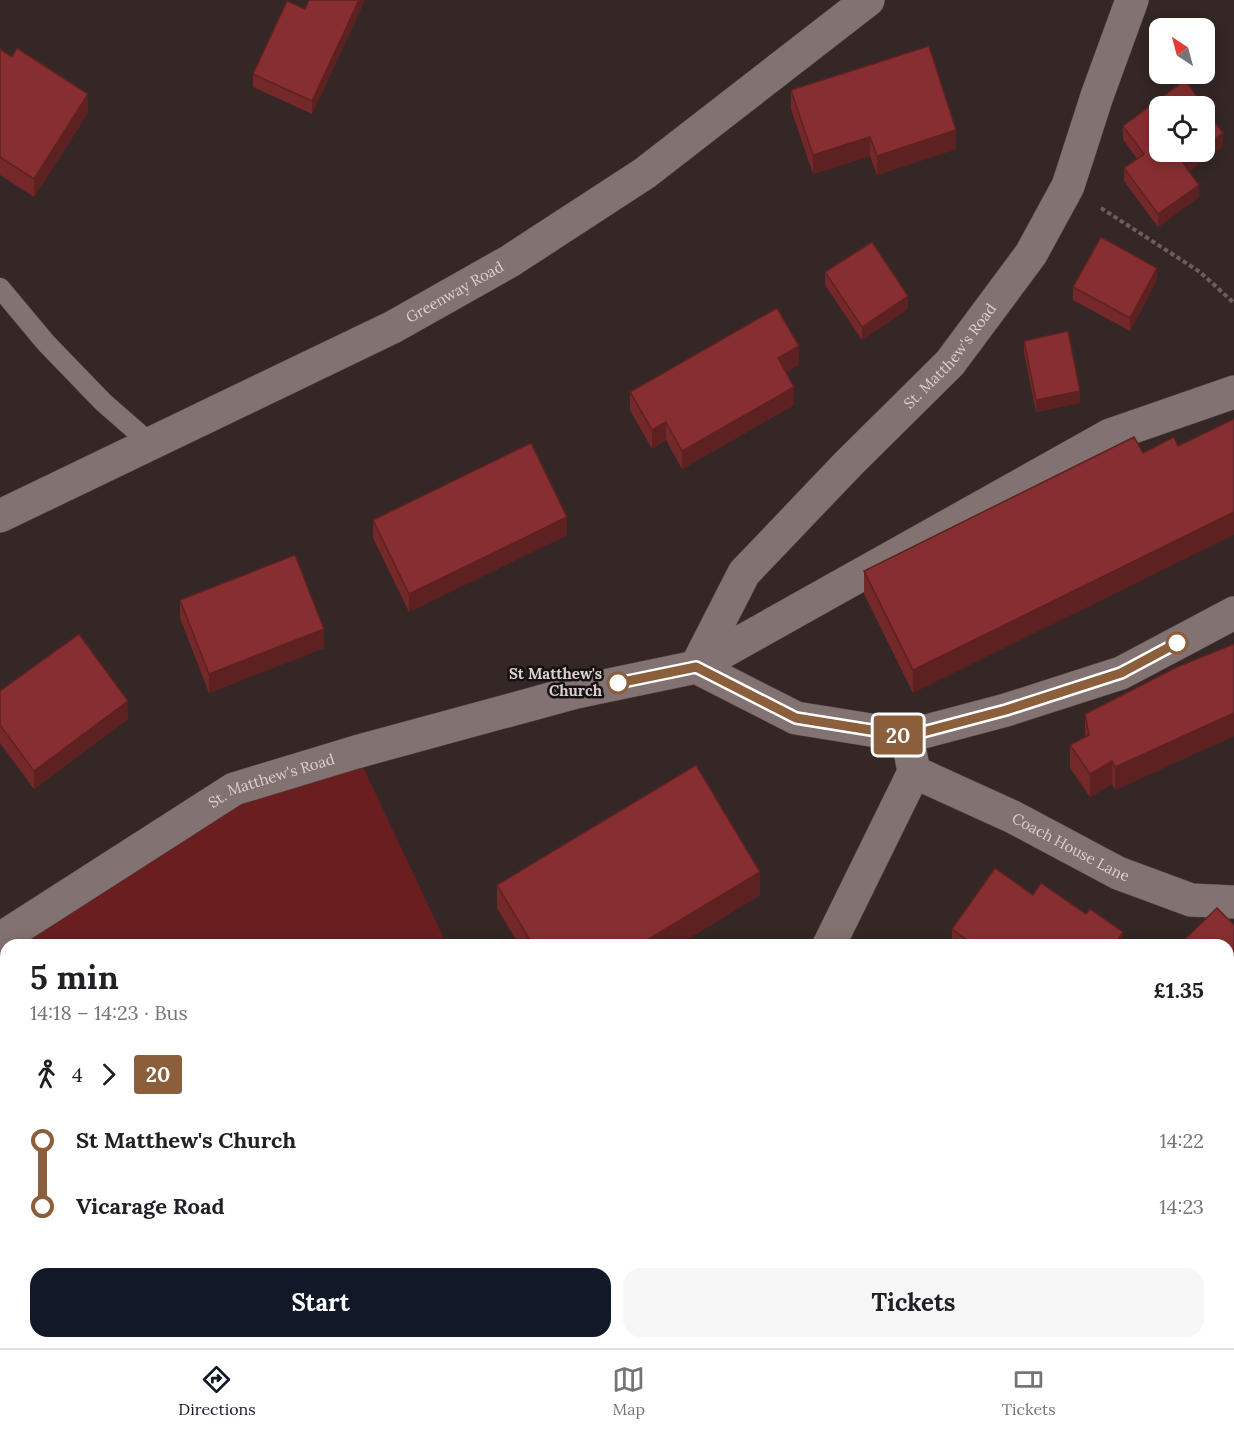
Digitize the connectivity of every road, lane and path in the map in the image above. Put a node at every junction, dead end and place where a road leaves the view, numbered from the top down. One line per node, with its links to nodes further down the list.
1 (868, 0): 7 (street, Greenway Road)
2 (1132, 0): 3 (street, St. Matthew's Road)
3 (1068, 186): 5 (path); 10 (street, St. Matthew's Road)
4 (0, 288): 7 (lane)
5 (1234, 303)
6 (1234, 392): 10 (street, St. Matthew's Road)
7 (151, 444): 8 (street, Greenway Road)
8 (0, 516)
9 (1234, 613): 11 (street)
10 (696, 667): 11 (street); 14 (street, St. Matthew's Road)
11 (908, 736): 12 (street)
12 (914, 772): 13 (street, Coach House Lane); 15 (street)
13 (1234, 902)
14 (0, 939)
15 (832, 939)

